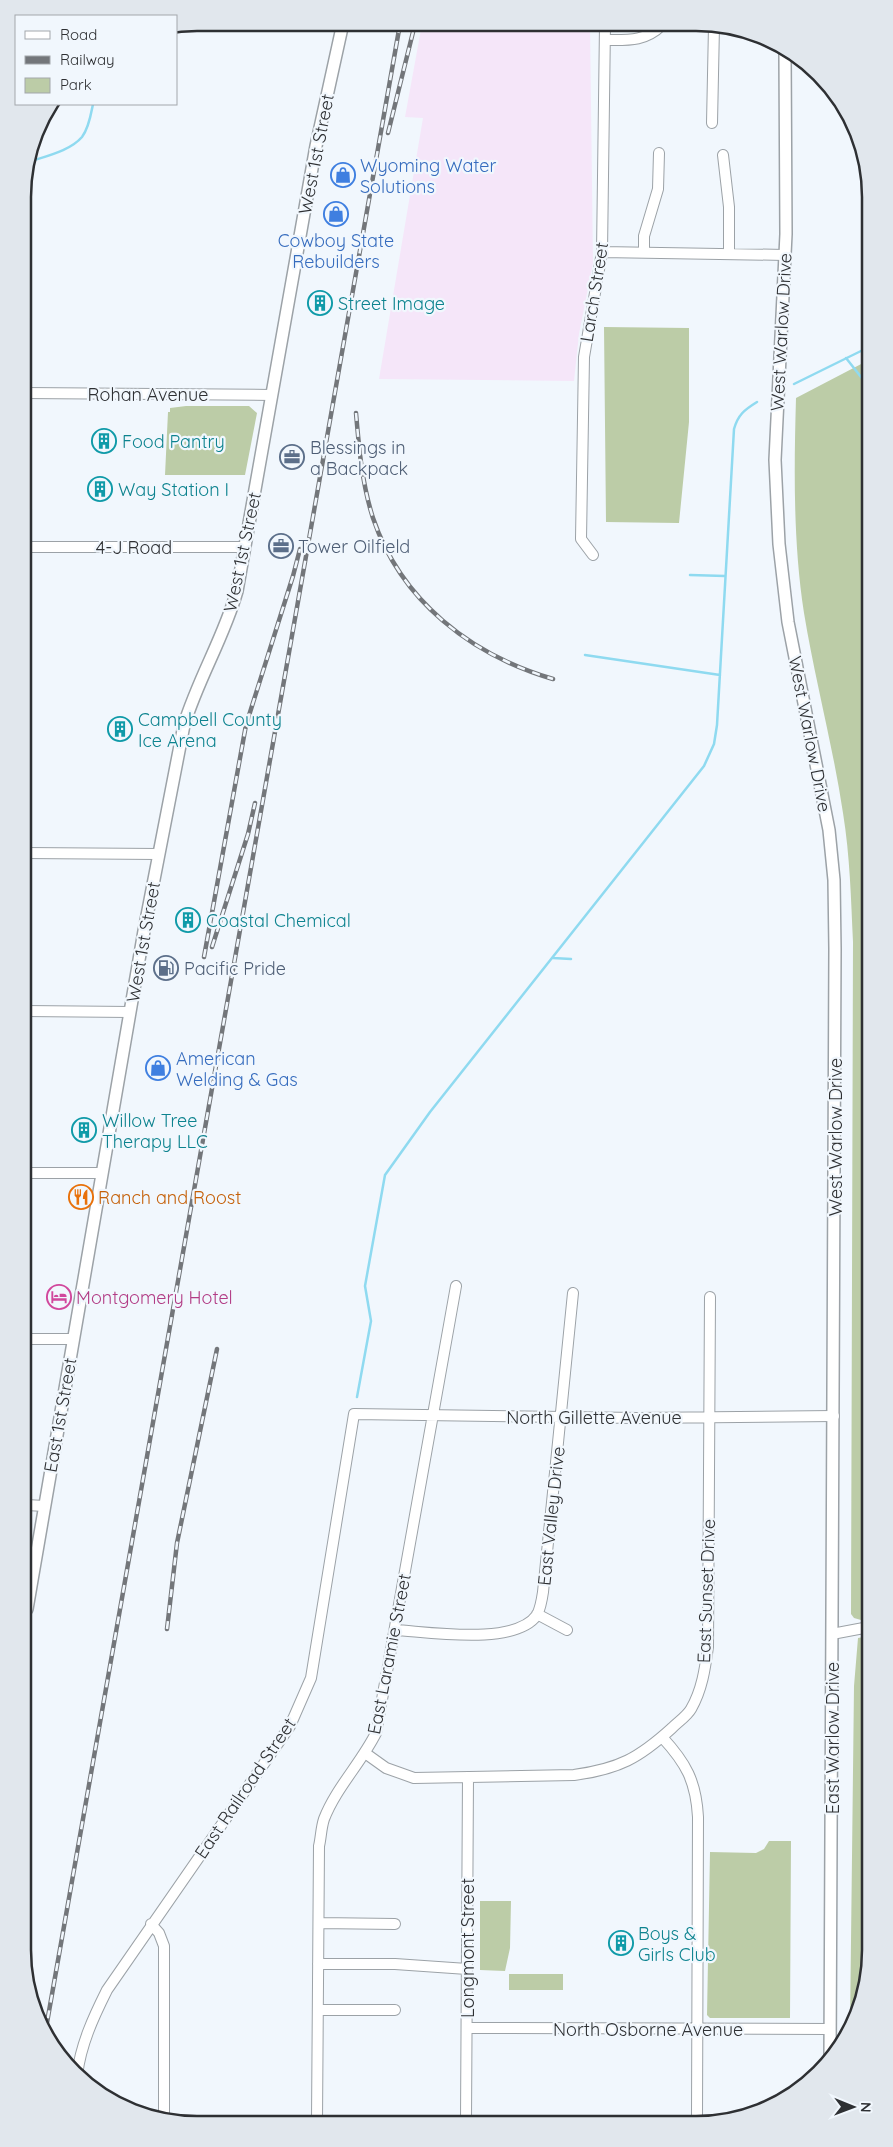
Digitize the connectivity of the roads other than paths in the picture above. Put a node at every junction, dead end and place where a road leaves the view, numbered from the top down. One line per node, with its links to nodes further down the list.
1 (341, 31): 15 (street, West 1st Street)
2 (604, 31): 5 (street, Larch Street)
3 (654, 31): 5 (street)
4 (714, 33): 7 (street)
5 (605, 40): 10 (street, Larch Street)
6 (785, 57): 13 (street, West Warlow Drive)
7 (712, 123)
8 (659, 153): 11 (street)
9 (723, 155): 12 (street)
10 (602, 252): 11 (street); 18 (street, Larch Street)
11 (644, 252): 12 (street)
12 (729, 254): 13 (street)
13 (785, 255): 32 (street, West Warlow Drive)
14 (32, 393): 15 (street, Rohan Avenue)
15 (272, 394): 17 (street, West 1st Street)
16 (32, 546): 17 (street, 4-J Road)
17 (245, 547): 20 (street, West 1st Street)
18 (593, 556)
19 (32, 853): 20 (street)
20 (158, 854): 22 (street, West 1st Street)
21 (32, 1011): 22 (street)
22 (130, 1012): 24 (street, West 1st Street)
23 (31, 1173): 24 (street)
24 (102, 1173): 29 (street, West 1st Street)
25 (456, 1286): 31 (street, East Laramie Street)
26 (573, 1293): 33 (street, East Valley Drive)
27 (710, 1297): 34 (street, East Sunset Drive)
28 (31, 1339): 29 (street)
29 (73, 1339): 36 (street, East 1st Street)
30 (354, 1414): 31 (street, North Gillette Avenue); 47 (street, East Railroad Street)
31 (433, 1415): 33 (street, North Gillette Avenue); 40 (street, East Laramie Street)
32 (834, 1416): 34 (street, North Gillette Avenue); 42 (street, East Warlow Drive)
33 (562, 1417): 34 (street, North Gillette Avenue); 38 (street, East Valley Drive)
34 (709, 1417): 43 (street, East Sunset Drive)
35 (31, 1505): 36 (street)
36 (44, 1506): 37 (street, East 1st Street)
37 (31, 1584)
38 (537, 1614): 40 (street); 41 (street)
39 (861, 1628): 42 (street)
40 (396, 1630): 44 (street, East Laramie Street)
41 (567, 1630)
42 (832, 1634): 55 (street, East Warlow Drive)
43 (662, 1737): 45 (street, East Sunset Drive); 54 (street)
44 (366, 1754): 45 (street, East Sunset Drive); 46 (street, East Laramie Street)
45 (468, 1777): 50 (street, Longmont Street)
46 (319, 1923): 48 (street); 49 (street, East Laramie Street)
47 (151, 1924): 57 (street, East Railroad Street); 58 (street)
48 (395, 1924)
49 (318, 1964): 50 (street); 51 (street, East Laramie Street)
50 (467, 1969): 53 (street, Longmont Street)
51 (318, 2010): 52 (street); 59 (street, East Laramie Street)
52 (395, 2010)
53 (466, 2028): 54 (street, North Osborne Avenue); 60 (street, Longmont Street)
54 (698, 2029): 55 (street, North Osborne Avenue); 61 (street)
55 (830, 2029): 56 (street, East Warlow Drive)
56 (830, 2046)
57 (78, 2065)
58 (164, 2113)
59 (317, 2116)
60 (466, 2116)
61 (697, 2116)

